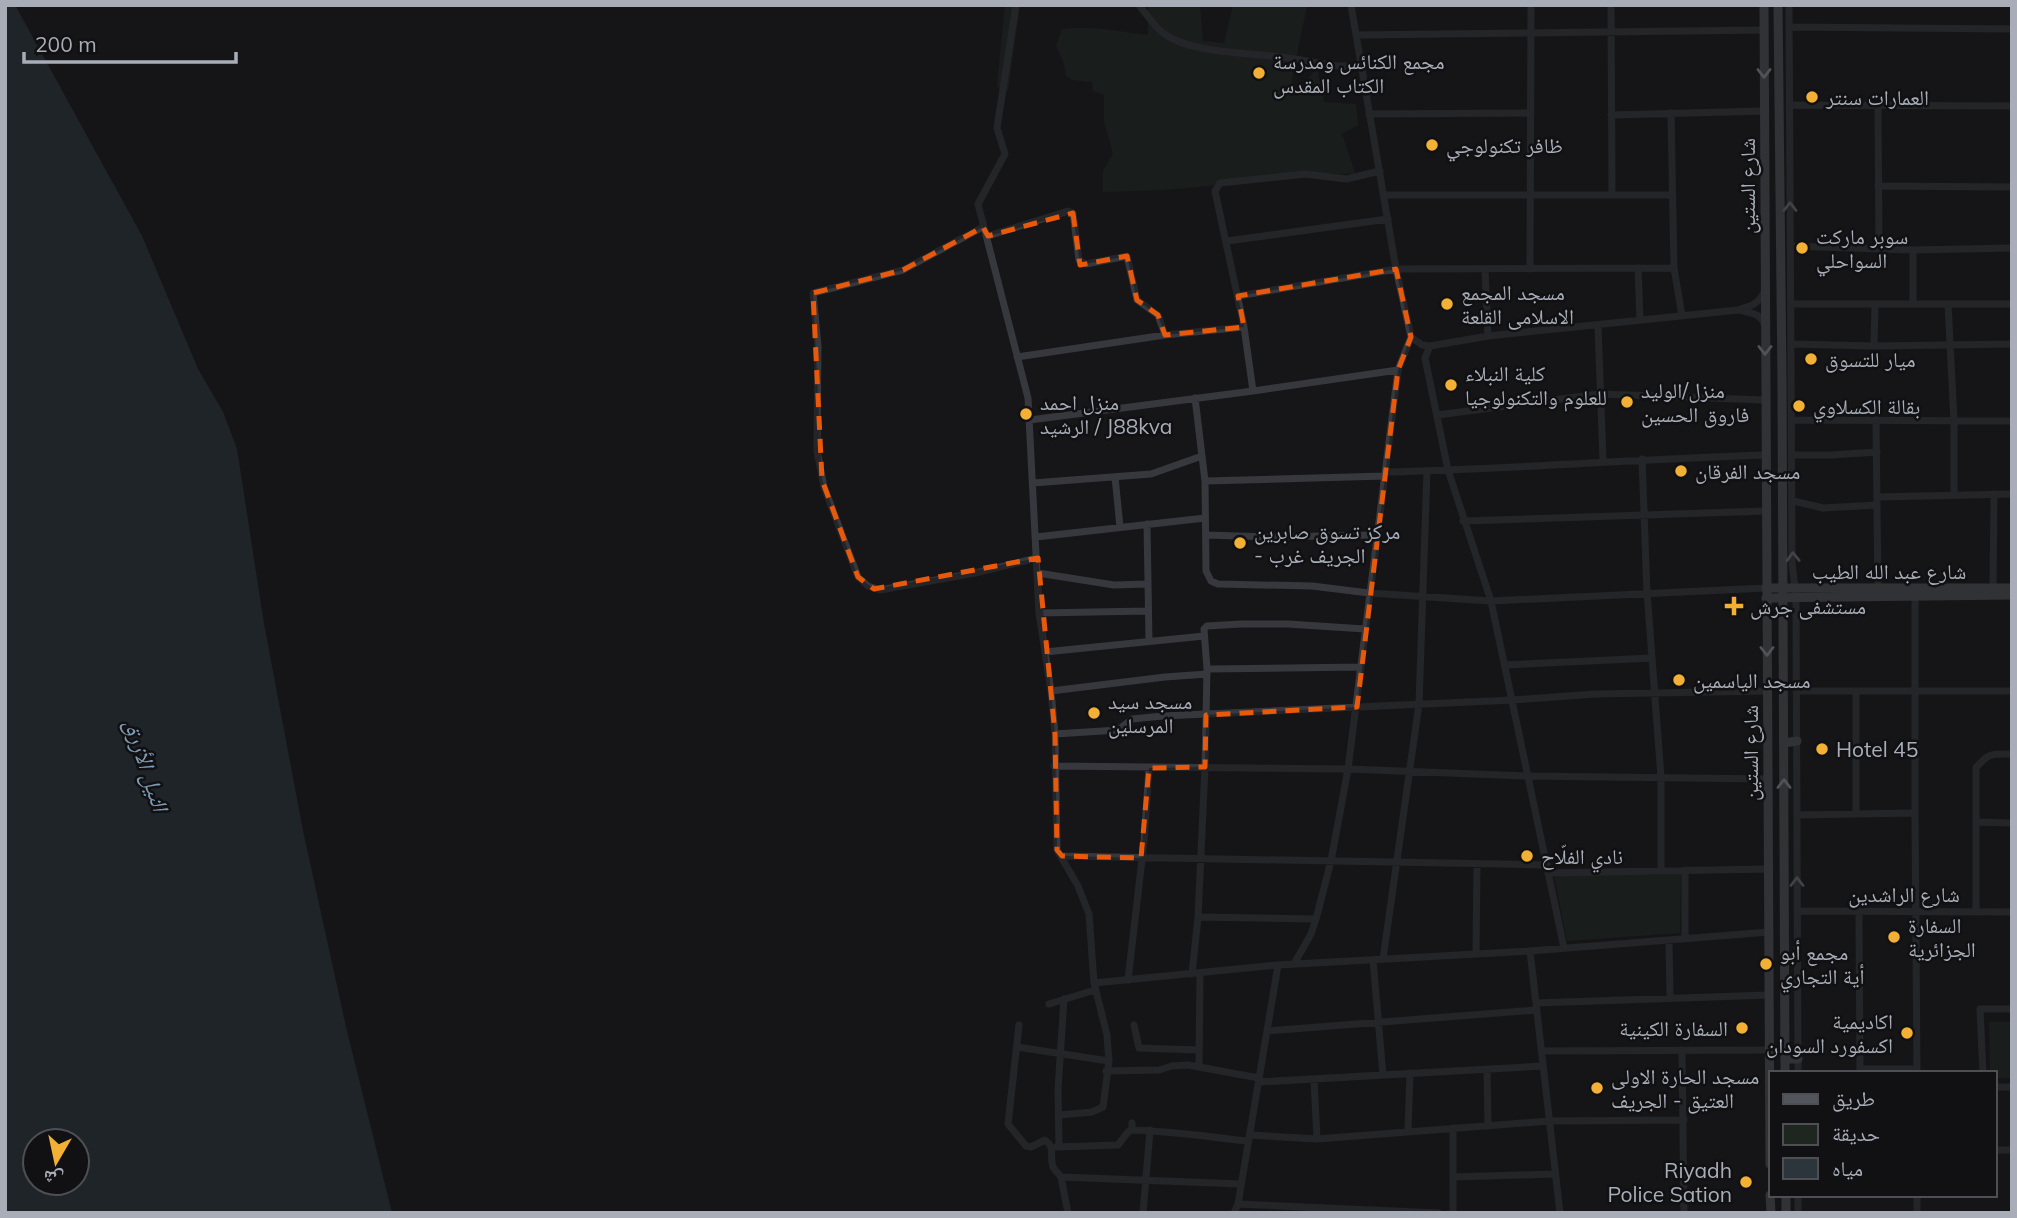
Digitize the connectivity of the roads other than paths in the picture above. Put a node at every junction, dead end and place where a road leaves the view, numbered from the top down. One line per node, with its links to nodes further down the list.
1 (1016, 5): 32 (street)
2 (1139, 5): 15 (street)
3 (1351, 5): 14 (street)
4 (1531, 5): 13 (street)
5 (1611, 5): 12 (street)
6 (1764, 5): 11 (main road, شارع الستين)
7 (1778, 5): 67 (main road, شارع الستين)
8 (1789, 5): 9 (street)
9 (1789, 27): 10 (street); 16 (street)
10 (2012, 29)
11 (1764, 30): 12 (street); 19 (main road, شارع الستين, one-way to 19)
12 (1611, 32): 13 (street); 23 (street)
13 (1531, 33): 14 (street); 20 (street)
14 (1357, 35): 15 (street)
15 (1361, 65): 22 (street)
16 (1790, 105): 18 (street); 35 (street, one-way to 16)
17 (2012, 106): 18 (street)
18 (1878, 107): 25 (street)
19 (1764, 111): 21 (street); 44 (main road, شارع الستين)
20 (1531, 113): 22 (street); 28 (street)
21 (1671, 113): 23 (street); 30 (street)
22 (1369, 114): 24 (street)
23 (1611, 115): 29 (street)
24 (1380, 171): 27 (street); 34 (street)
25 (1878, 186): 26 (street); 36 (street)
26 (2012, 187)
27 (1384, 195): 28 (street); 31 (street)
28 (1531, 195): 29 (street); 42 (street)
29 (1612, 195): 30 (street)
30 (1672, 195): 40 (street)
31 (1388, 219): 34 (street); 43 (street)
32 (983, 228): 33 (street); 104 (street)
33 (988, 236): 57 (street); 65 (street)
34 (1227, 241): 45 (street)
35 (1791, 246): 36 (street); 46 (street)
36 (1879, 248): 38 (street)
37 (2012, 248): 38 (street)
38 (1913, 250): 48 (street)
39 (1638, 268): 40 (street); 42 (street); 53 (street)
40 (1674, 268): 52 (street)
41 (1485, 269): 42 (street); 43 (street); 58 (street)
42 (1530, 269)
43 (1396, 270): 45 (street); 59 (street)
44 (1765, 290): 51 (street); 55 (main road, شارع الستين)
45 (1238, 296): 56 (street)
46 (1791, 304): 47 (street); 60 (street)
47 (1875, 304): 48 (street); 63 (street)
48 (1913, 304): 49 (street)
49 (1948, 304): 50 (street); 64 (street)
50 (2012, 304)
51 (1738, 310): 52 (street); 55 (street)
52 (1682, 316): 53 (street)
53 (1640, 320): 54 (street)
54 (1598, 325): 58 (street); 69 (street)
55 (1765, 326): 71 (main road, شارع الستين, one-way to 71)
56 (1244, 327): 57 (street); 68 (street)
57 (1165, 335): 65 (street)
58 (1488, 336): 62 (street)
59 (1411, 337): 62 (street); 66 (street)
60 (1791, 344): 63 (street); 67 (street)
61 (2012, 344): 64 (street)
62 (1430, 346): 72 (street)
63 (1874, 346): 64 (street)
64 (1950, 346): 76 (street)
65 (1017, 357): 73 (street)
66 (1398, 370): 68 (street); 86 (street)
67 (1787, 381): 74 (street); 114 (main road, شارع الستين)
68 (1253, 391): 70 (street)
69 (1600, 394): 71 (street); 72 (street); 83 (street)
70 (1195, 398): 73 (street); 81 (street)
71 (1765, 400): 79 (main road, شارع الستين)
72 (1437, 415): 85 (street)
73 (1030, 420): 89 (street)
74 (1792, 420): 75 (street); 80 (street)
75 (1876, 420): 76 (street); 78 (street)
76 (1954, 421): 77 (street); 90 (street)
77 (2012, 421)
78 (1877, 452): 80 (street); 94 (street)
79 (1766, 455): 82 (street); 95 (main road, شارع الستين)
80 (1792, 455): 93 (street)
81 (1202, 456): 87 (street); 88 (street)
82 (1642, 459): 83 (street); 96 (street)
83 (1603, 461): 85 (street)
84 (1427, 471): 85 (street); 86 (street); 117 (street)
85 (1448, 471): 98 (street)
86 (1386, 474): 88 (street); 102 (street)
87 (1115, 477): 89 (street); 100 (street)
88 (1205, 481): 97 (street)
89 (1033, 483): 103 (street)
90 (1954, 494): 91 (street); 94 (street)
91 (1994, 494): 92 (street); 107 (street)
92 (2012, 494)
93 (1793, 501): 94 (street); 110 (street, one-way to 93)
94 (1877, 501): 115 (street)
95 (1766, 511): 96 (street); 113 (main road, شارع الستين)
96 (1643, 514): 98 (street); 109 (street)
97 (1205, 518): 99 (street); 101 (street)
98 (1463, 521): 118 (street)
99 (1147, 524): 100 (street); 106 (street)
100 (1120, 527): 103 (street)
101 (1206, 535): 102 (street); 112 (street)
102 (1376, 535): 112 (street)
103 (1036, 537): 104 (street)
104 (1037, 558): 105 (street)
105 (1038, 573): 106 (street); 120 (street)
106 (1148, 584): 119 (street)
107 (1993, 588): 108 (main road, شارع عبد الله الطيب); 111 (main road, شارع عبد الله الطيب)
108 (2012, 588)
109 (1647, 592): 113 (street); 118 (street); 125 (street)
110 (1796, 592): 114 (main road, شارع عبد الله الطيب); 115 (main road, شارع عبد الله الطيب); 132 (street)
111 (1915, 592): 115 (main road, شارع عبد الله الطيب); 116 (main road, شارع عبد الله الطيب); 129 (street)
112 (1369, 593): 117 (street); 121 (street)
113 (1766, 593): 114 (main road, شارع عبد الله الطيب); 131 (main road, شارع الستين, one-way to 131)
114 (1783, 593): 142 (main road, شارع الستين)
115 (1878, 593)
116 (2012, 595)
117 (1422, 597): 118 (street); 137 (street)
118 (1491, 601): 126 (street)
119 (1148, 611): 120 (street); 123 (street)
120 (1039, 613): 124 (street)
121 (1366, 629): 122 (street); 127 (street)
122 (1204, 636): 123 (street); 128 (street)
123 (1149, 641): 124 (street)
124 (1045, 652): 130 (street)
125 (1652, 658): 126 (street); 135 (street)
126 (1504, 665): 136 (street)
127 (1361, 667): 128 (street); 138 (street)
128 (1207, 672): 130 (street); 139 (street)
129 (1914, 690): 133 (street); 134 (street); 153 (street)
130 (1051, 691): 140 (street)
131 (1767, 691): 135 (street); 151 (main road, شارع الستين)
132 (1796, 691): 134 (street); 141 (street)
133 (2012, 691)
134 (1856, 692): 152 (street)
135 (1655, 694): 136 (street); 150 (street)
136 (1513, 700): 137 (street); 149 (street)
137 (1419, 704): 138 (street); 148 (street)
138 (1357, 707): 139 (street); 147 (street)
139 (1206, 715): 140 (street); 145 (street)
140 (1055, 734): 144 (street)
141 (1797, 741): 142 (main road); 154 (street)
142 (1784, 743): 167 (main road, شارع الستين, one-way to 142)
143 (2012, 754): 155 (street)
144 (1054, 766): 146 (street); 157 (street)
145 (1205, 767): 146 (street); 147 (street); 159 (street)
146 (1149, 768): 158 (street)
147 (1348, 769): 148 (street); 160 (street)
148 (1409, 771): 149 (street); 161 (street)
149 (1528, 776): 150 (street); 163 (street)
150 (1661, 777): 151 (street); 165 (street)
151 (1768, 779): 164 (main road, شارع الستين)
152 (1856, 813): 153 (street); 154 (street)
153 (1915, 813): 171 (street)
154 (1797, 815): 169 (street, one-way to 154)
155 (1976, 822): 156 (street); 172 (street)
156 (2012, 823)
157 (1062, 856): 158 (street); 188 (street)
158 (1141, 858): 159 (street); 187 (street)
159 (1199, 859): 160 (street); 174 (street)
160 (1331, 861): 161 (street); 175 (street)
161 (1396, 862): 162 (street); 182 (street)
162 (1477, 864): 163 (street); 181 (street)
163 (1547, 869): 165 (street); 179 (street)
164 (1768, 869): 166 (street); 168 (main road, شارع الستين)
165 (1661, 870): 166 (street)
166 (1685, 870): 177 (street)
167 (1784, 908): 168 (main road); 205 (main road, شارع الستين)
168 (1768, 909): 176 (main road, شارع الستين)
169 (1797, 911): 170 (street, شارع الراشدين); 206 (street)
170 (1860, 912): 171 (street, شارع الراشدين); 215 (street)
171 (1916, 912): 172 (street, شارع الراشدين); 216 (street)
172 (1976, 912): 173 (street, شارع الراشدين)
173 (2012, 912)
174 (1198, 917): 175 (street); 186 (street)
175 (1317, 919): 184 (street)
176 (1769, 932): 177 (street); 189 (main road, شارع الستين)
177 (1685, 938): 178 (street)
178 (1668, 940): 179 (street); 190 (street)
179 (1564, 948): 180 (street)
180 (1530, 951): 181 (street); 193 (street)
181 (1476, 954): 182 (street)
182 (1382, 959): 183 (street)
183 (1373, 960): 184 (street); 195 (street)
184 (1294, 964): 185 (street)
185 (1279, 965): 186 (street); 198 (street)
186 (1196, 973): 187 (street); 200 (street)
187 (1128, 980): 188 (street)
188 (1094, 987): 191 (street); 207 (street)
189 (1769, 995): 190 (street); 201 (main road, شارع الستين)
190 (1670, 997): 193 (street)
191 (1064, 999): 192 (street); 204 (street)
192 (1049, 1004)
193 (1536, 1006): 195 (street); 202 (street)
194 (2012, 1009): 217 (street)
195 (1378, 1022): 198 (street); 219 (street)
196 (1019, 1025): 199 (street)
197 (1133, 1025): 200 (street)
198 (1267, 1031): 221 (street)
199 (1017, 1047): 204 (street); 231 (street)
200 (1199, 1050): 208 (street)
201 (1769, 1050): 203 (street); 212 (main road, شارع الستين)
202 (1541, 1051): 203 (street); 209 (street)
203 (1682, 1051): 223 (street)
204 (1060, 1056): 207 (street); 222 (street)
205 (1785, 1059): 206 (main road); 213 (main road, شارع الستين)
206 (1798, 1059): 214 (street)
207 (1109, 1061): 211 (street)
208 (1199, 1066): 211 (street); 221 (street)
209 (1543, 1066): 210 (street); 224 (street)
210 (1486, 1069): 218 (street); 225 (street)
211 (1106, 1071): 222 (street)
212 (1769, 1071)
213 (1785, 1071)
214 (1798, 1071)
215 (1860, 1071): 216 (street)
216 (1917, 1071)
217 (1983, 1071)
218 (1410, 1073): 219 (street); 228 (street)
219 (1382, 1075): 220 (street)
220 (1314, 1079): 221 (street); 230 (street)
221 (1259, 1080): 229 (street)
222 (1060, 1115): 231 (street)
223 (1684, 1120): 224 (street); 245 (street)
224 (1549, 1121): 225 (street); 232 (street)
225 (1488, 1126): 226 (street)
226 (1453, 1128): 228 (street); 234 (street)
227 (1150, 1130): 229 (street); 231 (street); 235 (street)
228 (1408, 1130): 230 (street)
229 (1249, 1138): 230 (street); 236 (street)
230 (1317, 1139)
231 (1056, 1147): 233 (street)
232 (1555, 1174): 234 (street); 244 (street)
233 (1061, 1177): 235 (street); 239 (street)
234 (1454, 1177): 243 (street)
235 (1146, 1179): 236 (street); 240 (street)
236 (1241, 1184): 237 (street)
237 (1238, 1204): 238 (street); 241 (street)
238 (1283, 1210): 242 (street)
239 (1068, 1213)
240 (1143, 1213)
241 (1234, 1213)
242 (1438, 1213)
243 (1454, 1213)
244 (1560, 1213)
245 (1684, 1213)

